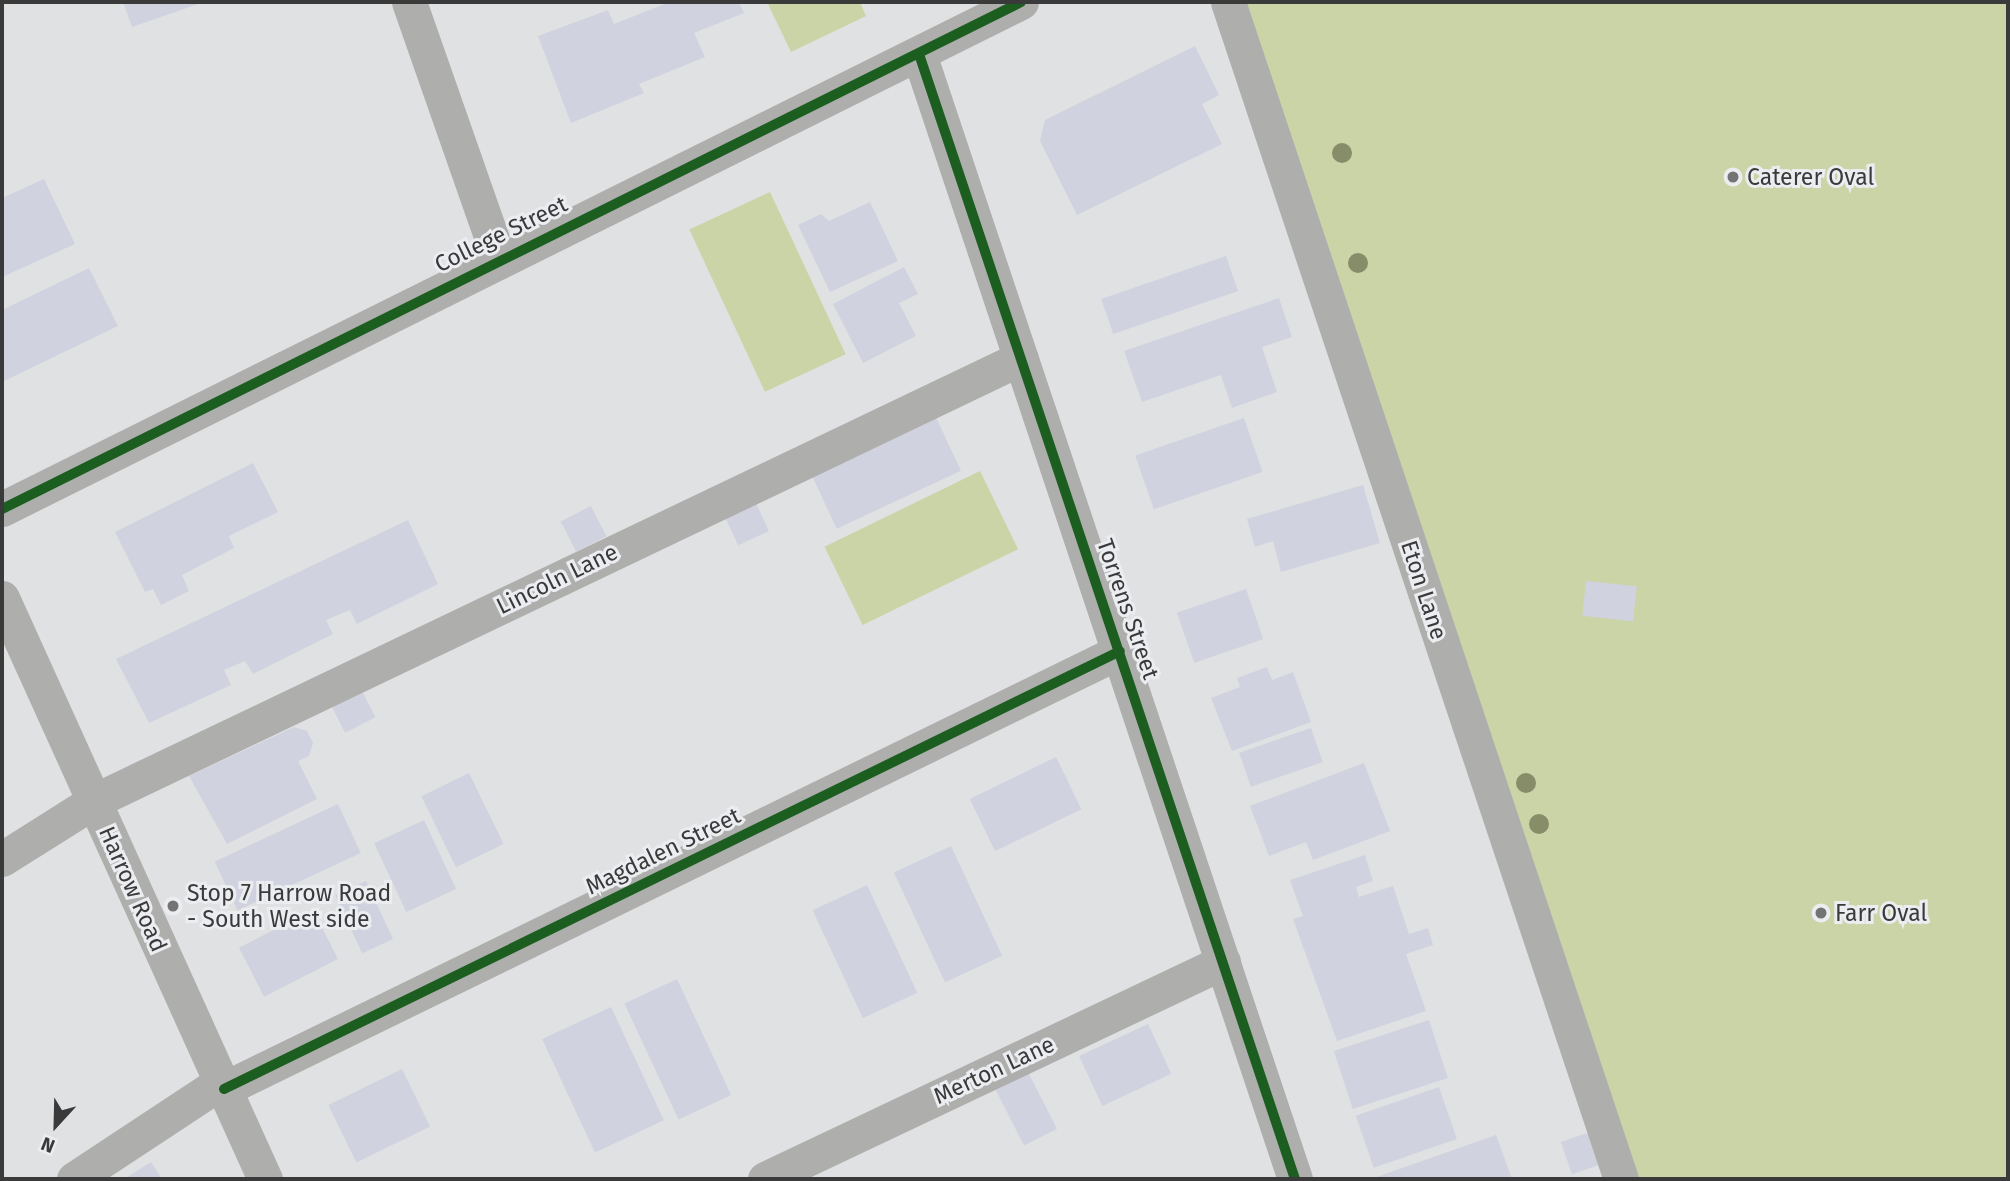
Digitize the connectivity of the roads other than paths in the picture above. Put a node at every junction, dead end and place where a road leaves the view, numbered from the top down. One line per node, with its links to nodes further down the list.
1 (409, 2): 5 (street)
2 (1021, 2): 4 (street, College Street)
3 (1228, 2): 18 (street, Eton Lane)
4 (919, 54): 5 (street, College Street); 6 (street, Torrens Street)
5 (499, 258): 7 (street, College Street)
6 (1021, 358): 9 (street, Torrens Street); 10 (street, Lincoln Lane)
7 (2, 509)
8 (2, 598): 10 (street, Harrow Road)
9 (1120, 652): 12 (street, Torrens Street); 13 (street, Magdalen Street)
10 (94, 801): 11 (street, Lincoln Lane); 13 (street, Harrow Road)
11 (2, 859)
12 (1223, 962): 16 (street, Merton Lane); 17 (street, Torrens Street)
13 (223, 1086): 14 (street, Magdalen Street); 15 (street, Harrow Road)
14 (74, 1179)
15 (265, 1179)
16 (765, 1179)
17 (1295, 1179)
18 (1621, 1179)

